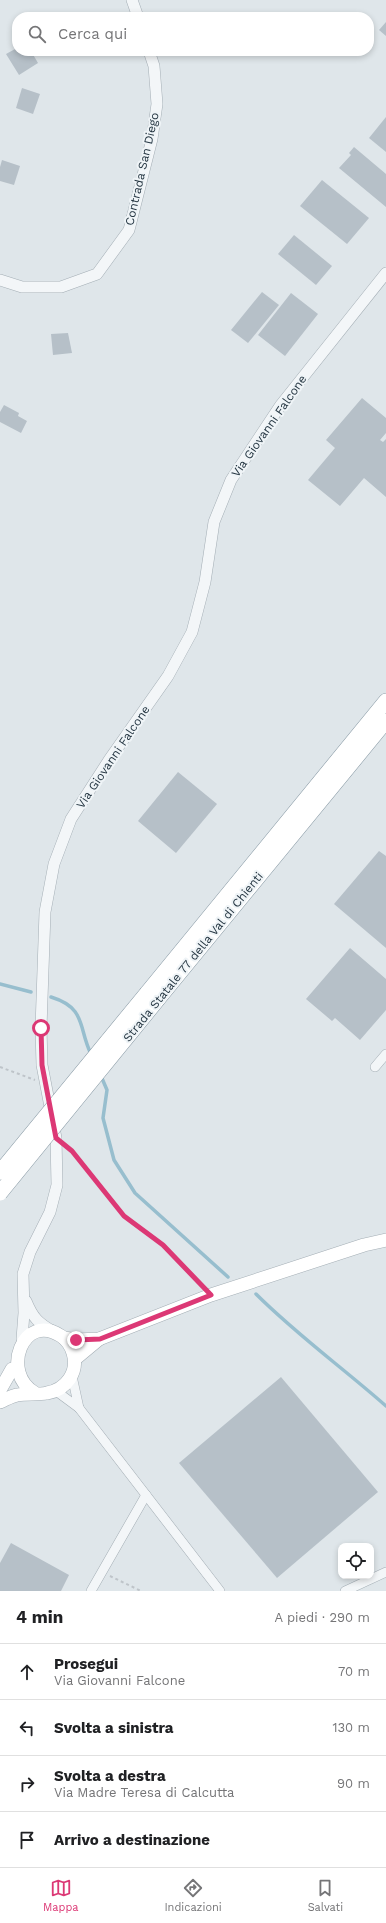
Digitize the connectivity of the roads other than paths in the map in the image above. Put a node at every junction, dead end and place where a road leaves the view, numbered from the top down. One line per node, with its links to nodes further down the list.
1 (132, 0): 2 (street)
2 (136, 12)
3 (151, 56): 5 (street, Contrada San Diego)
4 (386, 273): 14 (street, Via Giovanni Falcone)
5 (0, 280)
6 (386, 701): 8 (highway, Strada Statale 77 della Val di Chienti)
7 (386, 721): 8 (highway, Strada Statale 77 della Val di Chienti)
8 (152, 996): 11 (highway, Strada Statale 77 della Val di Chienti, bridge); 12 (highway, Strada Statale 77 della Val di Chienti, bridge)
9 (386, 1054): 10 (street)
10 (375, 1067)
11 (0, 1172)
12 (0, 1193)
13 (386, 1240): 17 (main road)
14 (23, 1295): 15 (street, Via Giovanni Falcone); 16 (street, Via Giovanni Falcone)
15 (61, 1336): 16 (main road); 17 (main road); 18 (main road)
16 (22, 1339): 19 (main road)
17 (100, 1339): 18 (main road)
18 (75, 1360): 20 (main road)
19 (12, 1369): 21 (main road); 23 (main road)
20 (72, 1376): 22 (main road); 25 (street)
21 (0, 1390)
22 (56, 1391): 23 (main road); 25 (street)
23 (35, 1393): 24 (main road)
24 (0, 1402)
25 (79, 1408): 26 (street)
26 (146, 1495): 28 (street); 29 (street)
27 (386, 1572): 30 (street)
28 (91, 1591)
29 (220, 1591)
30 (345, 1591)

